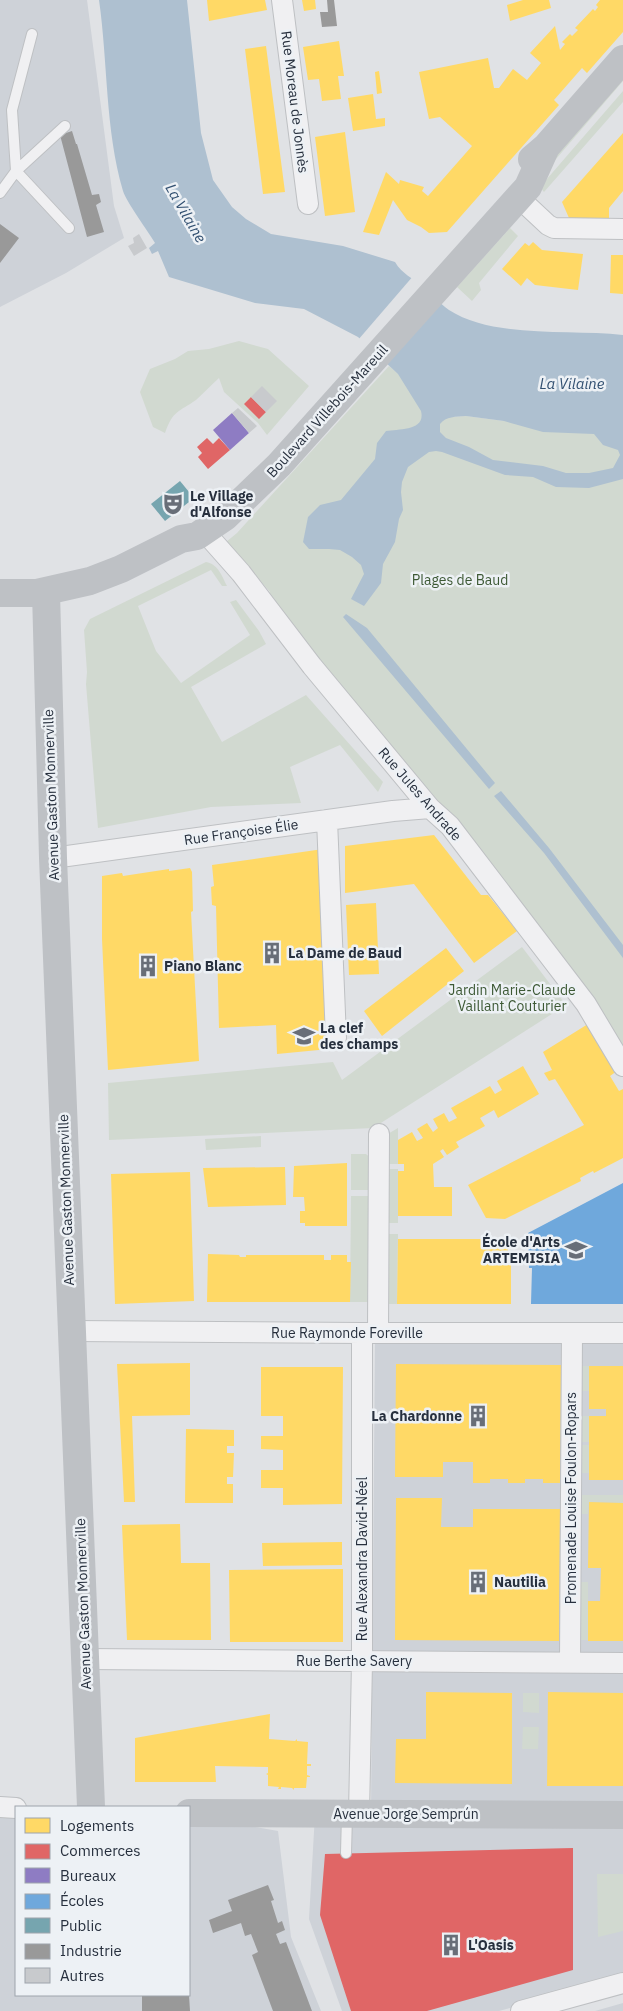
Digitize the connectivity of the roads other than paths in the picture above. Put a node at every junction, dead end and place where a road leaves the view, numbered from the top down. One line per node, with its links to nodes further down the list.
1 (282, 0): 9 (street, Rue Moreau de Jonnès)
2 (32, 34): 6 (lane)
3 (622, 60): 5 (street, Boulevard Villebois-Mareuil)
4 (65, 126): 6 (lane)
5 (546, 147): 8 (street, Boulevard Villebois-Mareuil); 12 (street, Boulevard Villebois-Mareuil)
6 (16, 171): 7 (lane); 10 (lane)
7 (0, 193)
8 (518, 197): 11 (street); 12 (street, Boulevard Villebois-Mareuil)
9 (308, 204)
10 (69, 228)
11 (623, 229)
12 (434, 283): 13 (street, Boulevard Villebois-Mareuil)
13 (371, 353): 14 (street, Boulevard Villebois-Mareuil); 15 (street, Boulevard Villebois-Mareuil)
14 (206, 531): 15 (street, Boulevard Villebois-Mareuil); 18 (street, Rue Jules Andrade)
15 (181, 539): 16 (street)
16 (46, 592): 17 (street); 20 (street, Avenue Gaston Monnerville)
17 (0, 594)
18 (430, 808): 19 (street, Rue Françoise Élie); 22 (street, Rue Jules Andrade)
19 (327, 820): 20 (street, Rue Françoise Élie); 21 (street)
20 (53, 858): 24 (street, Avenue Gaston Monnerville)
21 (336, 1038)
22 (623, 1066)
23 (379, 1134): 25 (street, Rue Alexandra David-Néel)
24 (72, 1331): 25 (street, Rue Raymonde Foreville); 28 (street, Avenue Gaston Monnerville)
25 (370, 1333): 26 (street, Rue Raymonde Foreville); 29 (street, Rue Alexandra David-Néel)
26 (572, 1333): 27 (street, Rue Raymonde Foreville); 30 (street, Promenade Louise Foulon-Ropars)
27 (623, 1333)
28 (85, 1659): 29 (street, Rue Berthe Savery); 32 (street, Avenue Gaston Monnerville)
29 (362, 1662): 30 (street, Rue Berthe Savery); 36 (street, Rue Alexandra David-Néel)
30 (570, 1662): 31 (street, Rue Berthe Savery)
31 (623, 1663)
32 (91, 1806)
33 (0, 1807): 34 (street)
34 (15, 1808)
35 (190, 1813): 36 (street, Avenue Jorge Semprún)
36 (353, 1814): 37 (street, Avenue Jorge Semprún); 38 (lane)
37 (623, 1815)
38 (346, 1853)
39 (623, 1983): 40 (street)
40 (521, 2011)

